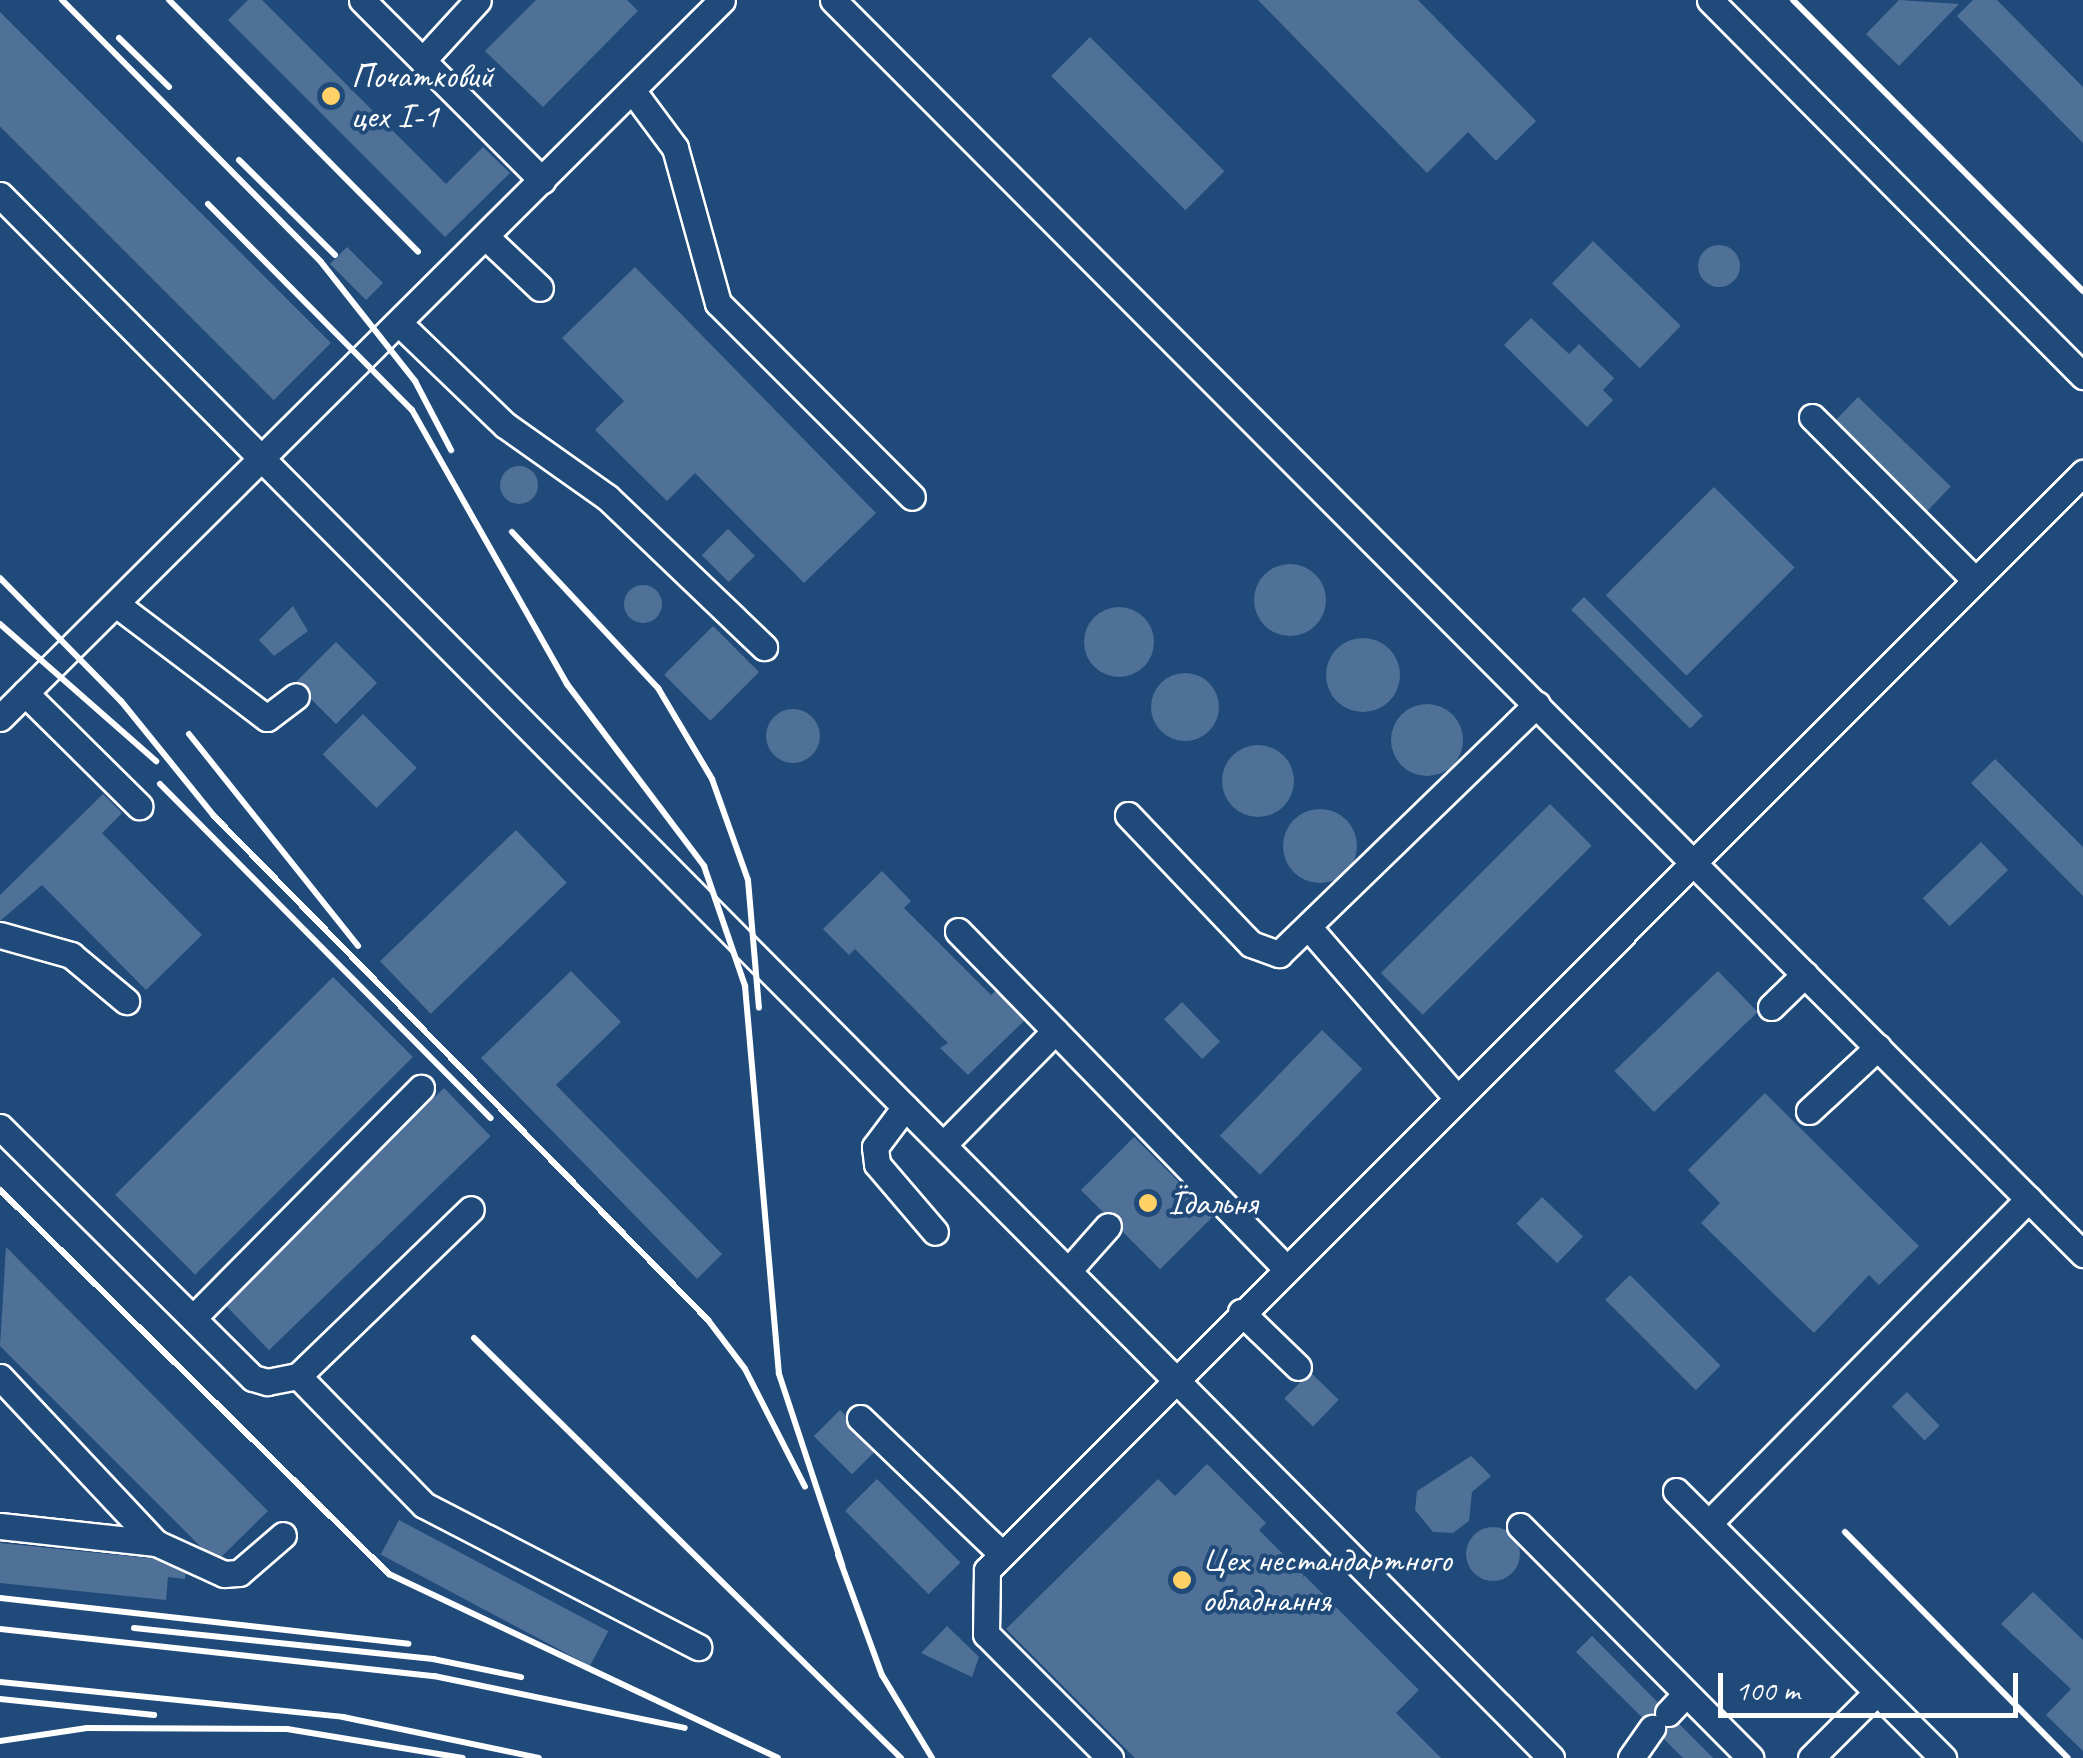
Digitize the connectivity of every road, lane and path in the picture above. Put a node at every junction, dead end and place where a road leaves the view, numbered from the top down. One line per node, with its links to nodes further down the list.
1 (362, 0): 6 (lane)
2 (478, 0): 6 (lane)
3 (722, 0): 7 (lane)
4 (833, 0): 23 (lane)
5 (1710, 0): 13 (lane)
6 (422, 60): 8 (lane)
7 (632, 90): 8 (lane); 17 (lane)
8 (542, 180): 10 (lane)
9 (0, 194): 15 (lane)
10 (486, 236): 11 (lane); 12 (lane)
11 (540, 288)
12 (400, 324): 15 (lane); 20 (lane)
13 (2083, 376)
14 (1812, 417): 18 (lane)
15 (263, 460): 19 (lane); 38 (lane)
16 (2083, 473): 18 (lane)
17 (912, 497)
18 (1975, 580): 27 (lane)
19 (116, 604): 21 (lane); 22 (lane)
20 (764, 647)
21 (24, 693): 24 (lane); 25 (lane)
22 (296, 696)
23 (1537, 704): 27 (lane); 28 (lane)
24 (0, 718)
25 (139, 806)
26 (1128, 815): 28 (lane)
27 (1693, 861): 31 (lane); 37 (lane)
28 (1310, 929): 37 (lane)
29 (958, 932): 34 (lane)
30 (0, 935): 32 (lane)
31 (1805, 974): 33 (lane); 35 (lane)
32 (126, 1002)
33 (1771, 1007)
34 (1055, 1031): 41 (lane); 47 (lane)
35 (1878, 1047): 39 (lane); 42 (lane)
36 (420, 1088): 50 (lane)
37 (1456, 1098): 47 (lane)
38 (906, 1107): 41 (lane); 45 (lane)
39 (1809, 1110)
40 (0, 1127): 50 (lane)
41 (943, 1145): 48 (lane)
42 (2029, 1199): 46 (lane); 57 (lane)
43 (471, 1209): 52 (lane)
44 (1108, 1226): 48 (lane)
45 (935, 1232)
46 (2083, 1254)
47 (1285, 1267): 49 (lane)
48 (1068, 1271): 54 (lane)
49 (1241, 1312): 51 (lane); 54 (lane)
50 (192, 1318): 52 (lane)
51 (1298, 1367)
52 (298, 1376): 63 (lane)
53 (0, 1378): 61 (lane)
54 (1174, 1378): 62 (lane); 67 (lane)
55 (860, 1418): 62 (lane)
56 (1676, 1491): 57 (lane)
57 (1709, 1524): 64 (lane)
58 (0, 1526): 61 (lane)
59 (1520, 1526): 65 (lane)
60 (284, 1534): 61 (lane)
61 (156, 1544)
62 (1002, 1554): 66 (lane)
63 (698, 1646)
64 (1877, 1692): 70 (lane); 71 (lane)
65 (1686, 1694): 68 (lane); 69 (lane)
66 (1110, 1758)
67 (1552, 1758)
68 (1631, 1758)
69 (1750, 1758)
70 (1811, 1758)
71 (1943, 1758)

